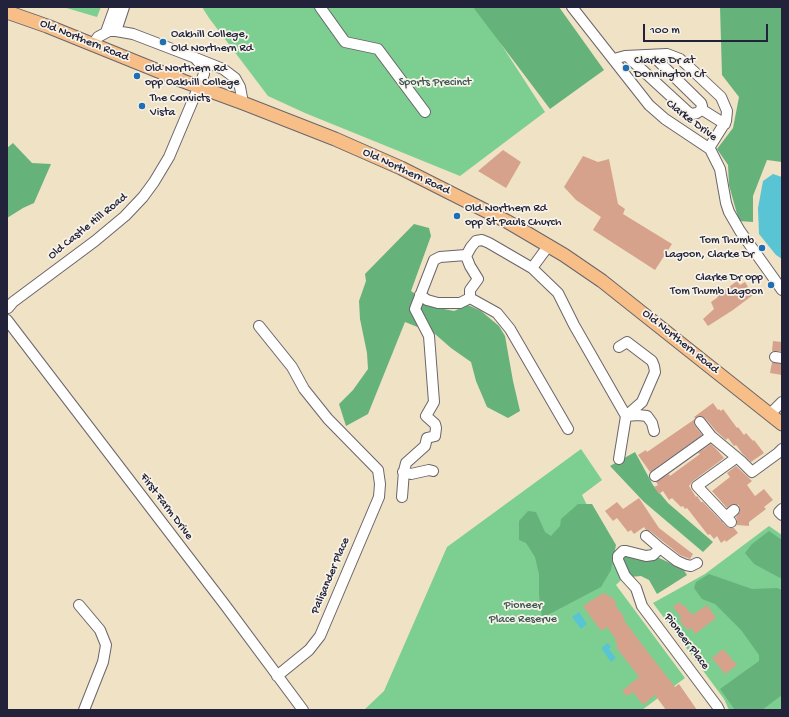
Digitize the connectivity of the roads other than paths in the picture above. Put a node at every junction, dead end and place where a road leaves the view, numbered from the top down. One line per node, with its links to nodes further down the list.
1 (115, 7): 6 (street)
2 (124, 7): 6 (street)
3 (320, 7): 15 (street)
4 (572, 7): 11 (street, Clarke Drive)
5 (7, 12): 7 (main road, Old Northern Road)
6 (111, 32): 7 (street); 10 (street)
7 (92, 45): 12 (main road, Old Northern Road)
8 (652, 54): 9 (street); 14 (street); 16 (street)
9 (627, 56): 11 (street); 14 (street)
10 (196, 58): 12 (street, Old Castle Hill Road); 13 (street)
11 (614, 60): 17 (street, Clarke Drive)
12 (198, 87): 13 (main road, Old Northern Road); 24 (street, Old Castle Hill Road)
13 (243, 102): 18 (main road, Old Northern Road)
14 (701, 109): 16 (street)
15 (425, 112)
16 (725, 124): 17 (street)
17 (709, 148): 21 (street, Clarke Drive)
18 (548, 245): 20 (street); 29 (main road, Old Northern Road)
19 (466, 255): 20 (street); 22 (street); 23 (street)
20 (532, 268): 30 (street)
21 (782, 290)
22 (420, 295): 23 (street); 40 (street)
23 (470, 298): 33 (street)
24 (8, 307): 25 (street, Old Castle Hill Road)
25 (7, 320): 50 (street, First Farm Drive)
26 (259, 326): 50 (street, Palisander Place)
27 (619, 347): 30 (street)
28 (782, 402): 29 (street)
29 (770, 414): 32 (main road, Old Northern Road)
30 (626, 416): 34 (street); 38 (street)
31 (700, 422): 35 (street)
32 (782, 424)
33 (568, 429)
34 (654, 431)
35 (711, 436): 37 (street); 41 (street)
36 (782, 449): 37 (street)
37 (736, 458): 43 (street)
38 (619, 459)
39 (433, 471): 40 (street)
40 (403, 472): 42 (street)
41 (655, 476)
42 (402, 497)
43 (734, 510)
44 (782, 510): 45 (street)
45 (782, 515)
46 (646, 536): 47 (street)
47 (660, 548): 48 (street); 53 (street, Pioneer Place)
48 (697, 563)
49 (79, 605): 51 (street)
50 (278, 676): 52 (street, First Farm Drive)
51 (84, 710)
52 (303, 710)
53 (718, 710)

